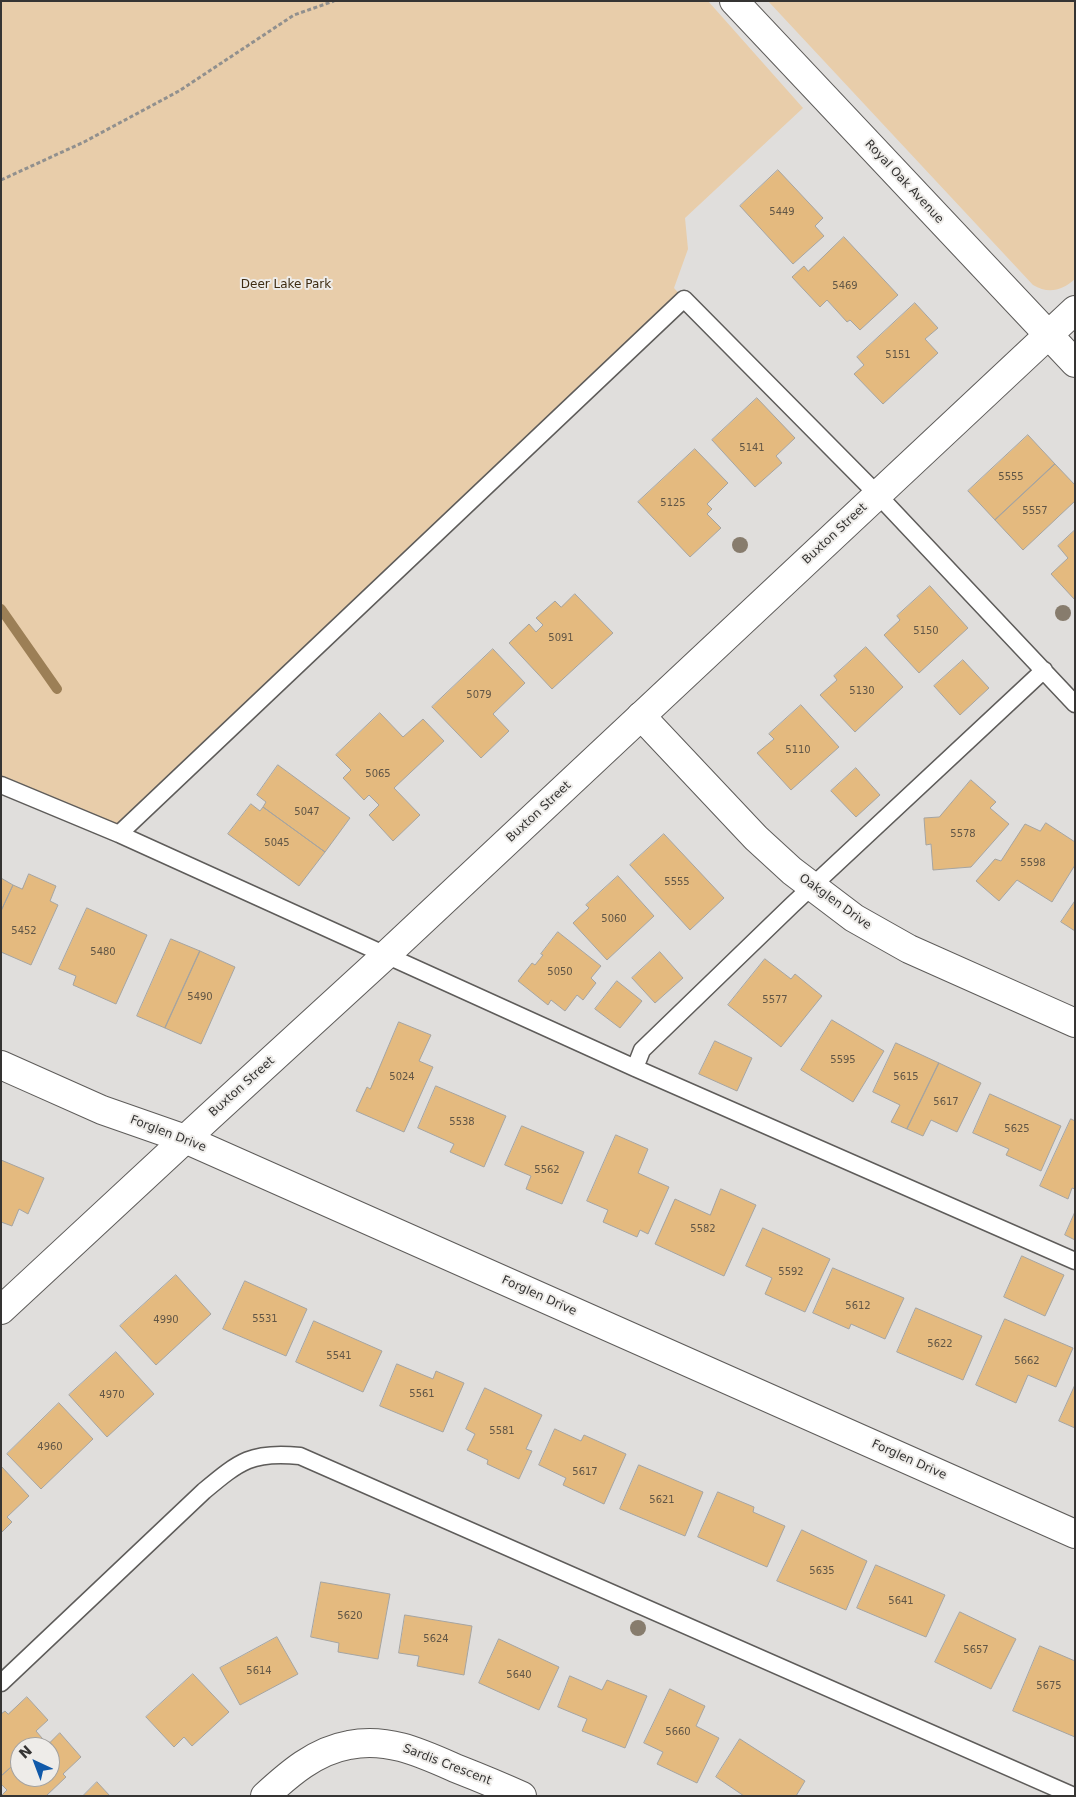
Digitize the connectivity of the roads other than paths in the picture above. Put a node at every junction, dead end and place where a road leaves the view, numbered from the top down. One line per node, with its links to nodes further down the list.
1 (734, 1): 3 (street, Royal Oak Avenue)
2 (1075, 310): 3 (street, Buxton Street)
3 (1049, 334): 4 (street, Royal Oak Avenue); 5 (street, Buxton Street)
4 (1075, 362)
5 (877, 494): 6 (lane); 8 (street, Buxton Street); 10 (lane)
6 (1044, 670): 7 (lane); 11 (lane)
7 (1075, 704)
8 (641, 716): 11 (street, Oakglen Drive); 12 (street, Buxton Street)
9 (1, 785): 10 (lane)
10 (119, 834): 12 (lane)
11 (811, 887): 13 (street, Oakglen Drive); 15 (lane)
12 (386, 955): 15 (lane); 16 (street, Buxton Street)
13 (1075, 1023)
14 (1, 1065): 16 (street, Forglen Drive)
15 (635, 1068): 17 (lane)
16 (185, 1139): 18 (street, Buxton Street); 19 (street, Forglen Drive)
17 (1075, 1261)
18 (1, 1310)
19 (1075, 1534)
20 (1, 1683): 23 (lane)
21 (265, 1796): 22 (street, Sardis Crescent)
22 (522, 1796)
23 (1074, 1796)

